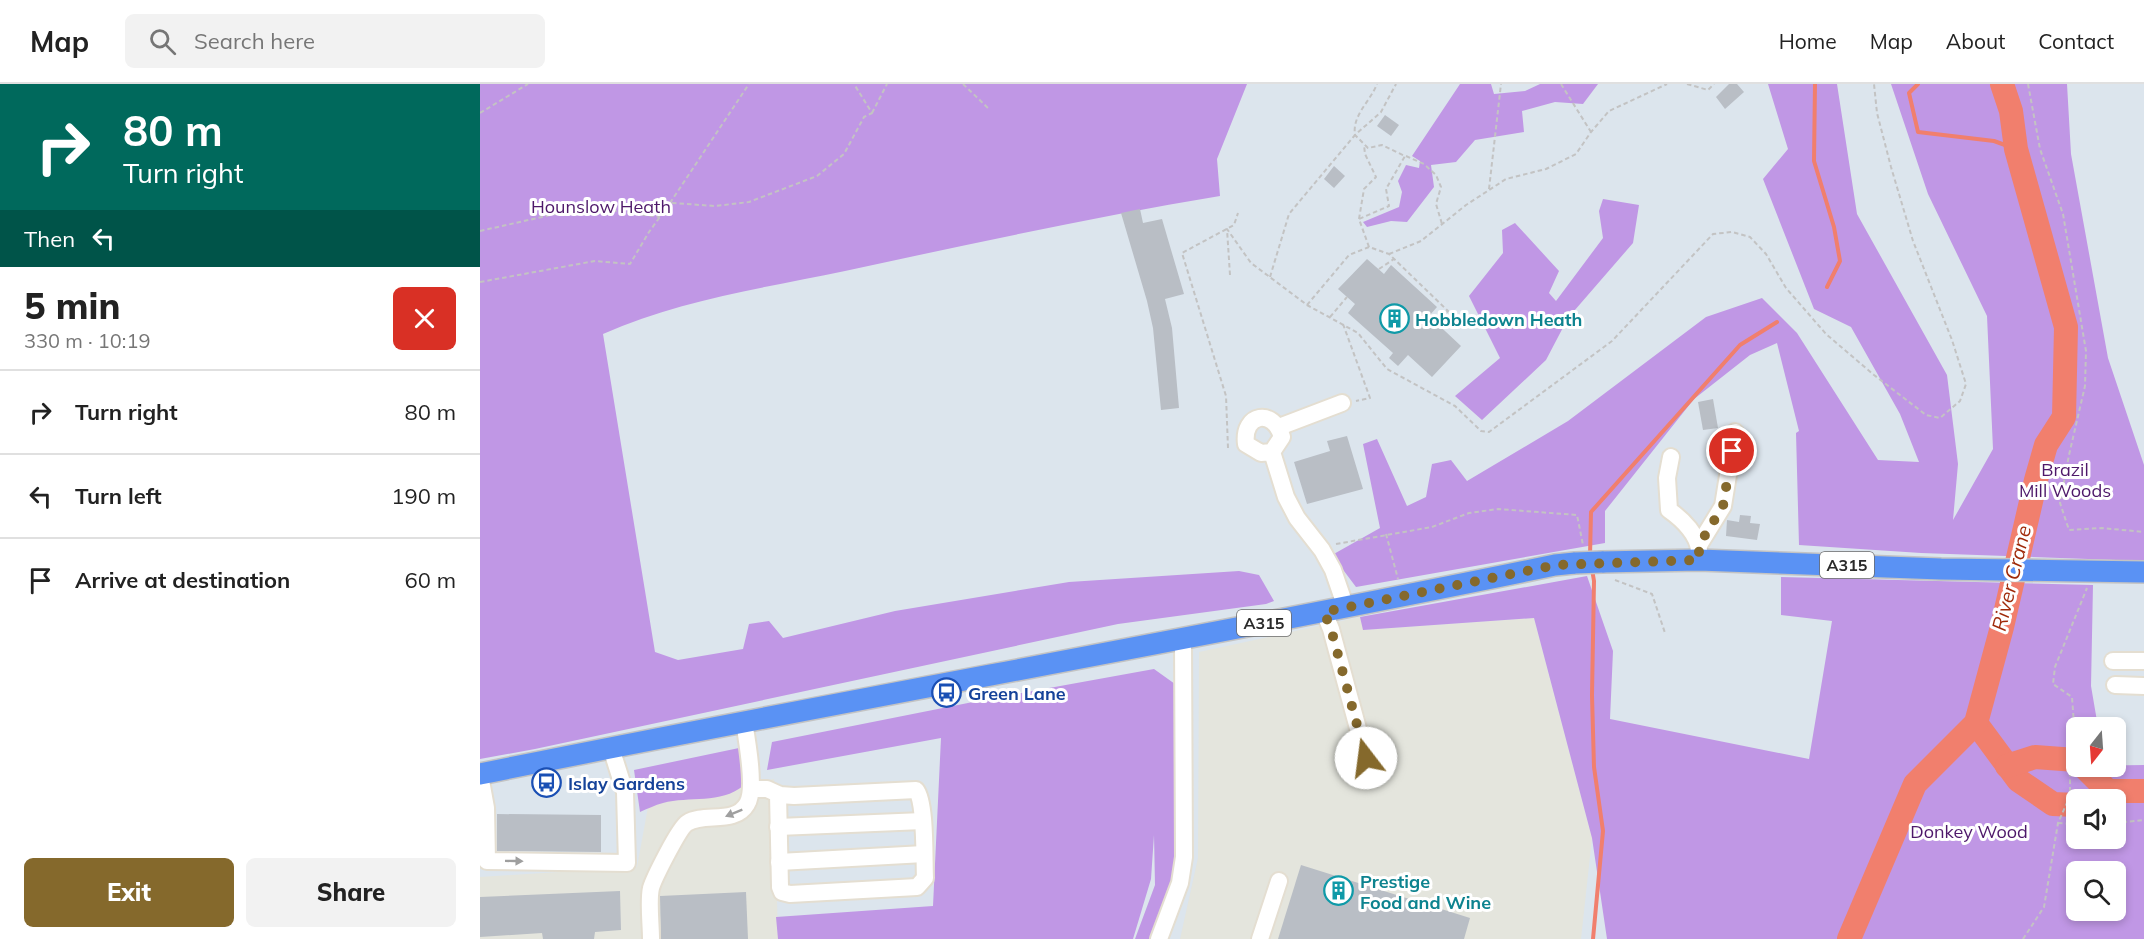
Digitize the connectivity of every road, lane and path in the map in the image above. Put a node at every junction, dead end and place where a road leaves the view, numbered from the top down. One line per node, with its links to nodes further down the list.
1 (528, 84): 16 (path)
2 (749, 84): 23 (path)
3 (854, 84): 17 (path)
4 (887, 84): 17 (path)
5 (963, 84): 15 (path)
6 (1377, 84): 19 (path)
7 (1396, 84): 19 (path)
8 (1501, 84): 22 (path)
9 (1561, 84): 18 (path)
10 (1667, 84): 18 (path)
11 (1687, 84): 12 (path)
12 (1714, 84)
13 (1875, 84): 41 (path)
14 (2028, 84): 48 (path)
15 (989, 109)
16 (480, 113)
17 (872, 113): 23 (path)
18 (1591, 132): 22 (path)
19 (1355, 135): 20 (path); 35 (path)
20 (1364, 144): 21 (path); 26 (path)
21 (1405, 156): 26 (path); 27 (path)
22 (1489, 190): 27 (path)
23 (670, 203): 25 (path)
24 (1238, 213): 28 (path)
25 (660, 217): 29 (path); 36 (path)
26 (1359, 219): 30 (path)
27 (1442, 224): 31 (path)
28 (1227, 229): 34 (path); 35 (path); 45 (path)
29 (480, 231)
30 (1369, 247): 31 (path); 38 (path)
31 (1389, 254): 32 (path)
32 (1394, 259): 33 (path); 40 (path)
33 (1379, 269)
34 (1230, 275)
35 (1269, 277): 38 (path)
36 (480, 282)
37 (1347, 297): 39 (path)
38 (1307, 305): 39 (path)
39 (1330, 317): 41 (path)
40 (1436, 323)
41 (1343, 324): 42 (path)
42 (1342, 404): 43 (street)
43 (1279, 427): 46 (street); 46 (street)
44 (1735, 432): 51 (street)
45 (1228, 448)
46 (1272, 452): 50 (street)
47 (1671, 457): 51 (street)
48 (2144, 532)
49 (1386, 534): 50 (path); 52 (path); 55 (path)
50 (1322, 550): 56 (street)
51 (1699, 553): 52 (main road, A315); 53 (main road, A315)
52 (1593, 564): 55 (main road, A315); 58 (path)
53 (2144, 572)
54 (2088, 584): 64 (path)
55 (1402, 597): 56 (main road, A315)
56 (1346, 608): 57 (main road, A315)
57 (1324, 612): 59 (main road, A315); 67 (street)
58 (1665, 633)
59 (1183, 639): 65 (main road, A315); 82 (street)
60 (2113, 661): 61 (street)
61 (2144, 661)
62 (2115, 685): 63 (street)
63 (2144, 686)
64 (2073, 717)
65 (744, 722): 66 (main road, A315); 70 (street)
66 (611, 748): 68 (main road, A315); 68 (street, one-way to 66)
67 (1366, 758)
68 (480, 775)
69 (2070, 777): 75 (path)
70 (751, 789): 71 (street); 81 (street, one-way to 81)
71 (778, 794): 73 (street); 77 (street)
72 (2144, 820): 74 (path)
73 (922, 821): 77 (street); 78 (street)
74 (2126, 822)
75 (2058, 823): 76 (path); 84 (path)
76 (2066, 823)
77 (778, 827): 79 (street)
78 (924, 854): 79 (street); 79 (street)
79 (779, 862)
80 (1279, 881): 83 (street)
81 (651, 939)
82 (1159, 939)
83 (1260, 939)
84 (2023, 939)

